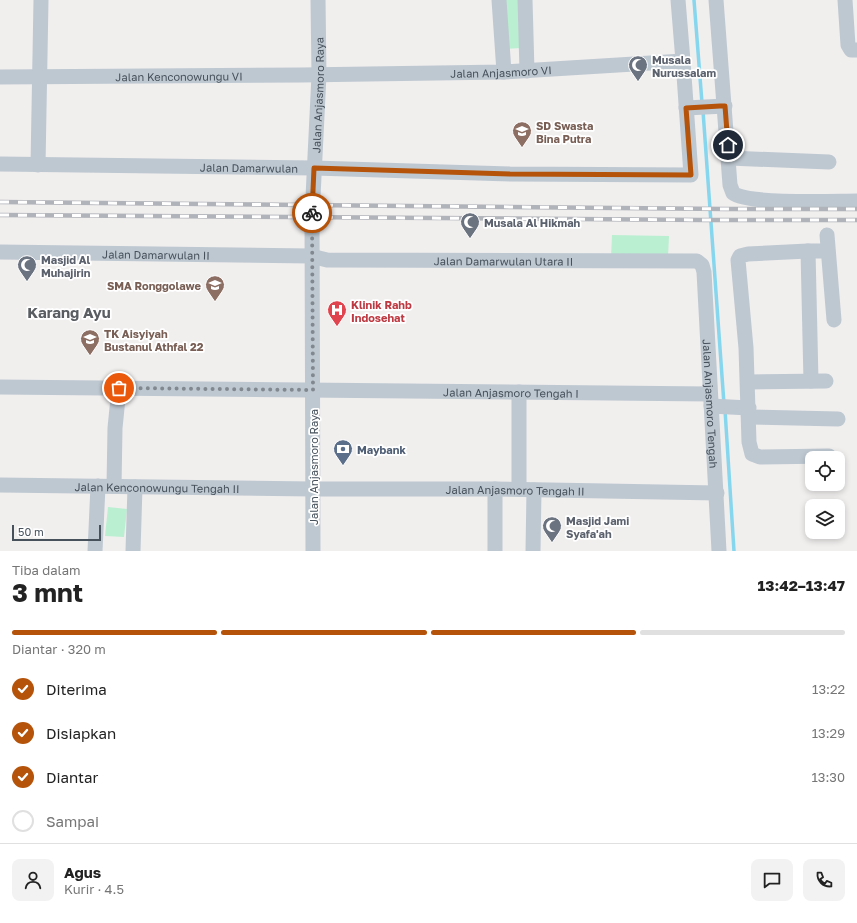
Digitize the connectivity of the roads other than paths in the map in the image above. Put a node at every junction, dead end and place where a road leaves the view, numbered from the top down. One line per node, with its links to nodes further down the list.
1 (41, 0): 14 (street)
2 (318, 0): 12 (street, Jalan Anjasmoro Raya)
3 (499, 0): 11 (street)
4 (525, 0): 10 (street)
5 (678, 0): 9 (street)
6 (716, 0): 15 (street)
7 (845, 0): 8 (street)
8 (857, 50)
9 (683, 61): 10 (street, Jalan Anjasmoro VI); 16 (street)
10 (527, 71): 11 (street, Jalan Anjasmoro VI)
11 (504, 72): 12 (street, Jalan Anjasmoro VI)
12 (319, 75): 14 (street, Jalan Kenconowungu VI); 21 (street, Jalan Anjasmoro Raya)
13 (0, 77): 14 (street, Jalan Kenconowungu VI)
14 (40, 77): 20 (street)
15 (722, 106): 16 (street); 17 (street)
16 (690, 108): 21 (street, Jalan Damarwulan)
17 (729, 158): 18 (street); 22 (street)
18 (829, 162)
19 (0, 164): 20 (street, Jalan Damarwulan)
20 (38, 165): 21 (street, Jalan Damarwulan)
21 (314, 168): 27 (street, Jalan Anjasmoro Raya)
22 (857, 201)
23 (827, 235): 26 (street)
24 (808, 251): 26 (street); 30 (street); 32 (street)
25 (0, 252): 27 (street, Jalan Damarwulan II)
26 (827, 252): 29 (street)
27 (312, 256): 28 (street, Jalan Damarwulan Utara II); 35 (street, Jalan Anjasmoro Raya)
28 (696, 261): 37 (street, Jalan Anjasmoro Tengah)
29 (834, 320)
30 (811, 381): 31 (street); 32 (street)
31 (826, 381)
32 (748, 382): 38 (street)
33 (0, 388): 34 (street, Jalan Anjasmoro Tengah I)
34 (119, 388): 35 (street, Jalan Anjasmoro Tengah I); 43 (street)
35 (313, 390): 36 (street, Jalan Anjasmoro Tengah I); 45 (street, Jalan Anjasmoro Raya)
36 (519, 392): 37 (street, Jalan Anjasmoro Tengah I); 47 (street)
37 (711, 400): 38 (street, Jalan Anjasmoro Tengah I); 49 (street, Jalan Anjasmoro Tengah)
38 (749, 412): 39 (street, Jalan Anjasmoro Tengah I); 40 (street)
39 (838, 419)
40 (805, 456)
41 (0, 484): 42 (street, Jalan Kenconowungu Tengah II)
42 (98, 486): 43 (street, Jalan Kenconowungu Tengah II); 50 (street)
43 (114, 486): 44 (street, Jalan Kenconowungu Tengah II)
44 (135, 487): 45 (street, Jalan Kenconowungu Tengah II); 51 (street)
45 (313, 488): 46 (street, Jalan Anjasmoro Tengah II); 52 (street, Jalan Anjasmoro Raya)
46 (495, 489): 47 (street, Jalan Anjasmoro Tengah II); 53 (street)
47 (519, 489): 48 (street, Jalan Anjasmoro Tengah II)
48 (534, 490): 49 (street, Jalan Anjasmoro Tengah II); 54 (street)
49 (717, 493): 55 (street, Jalan Anjasmoro Tengah)
50 (95, 551)
51 (133, 551)
52 (313, 551)
53 (495, 551)
54 (533, 551)
55 (719, 551)

